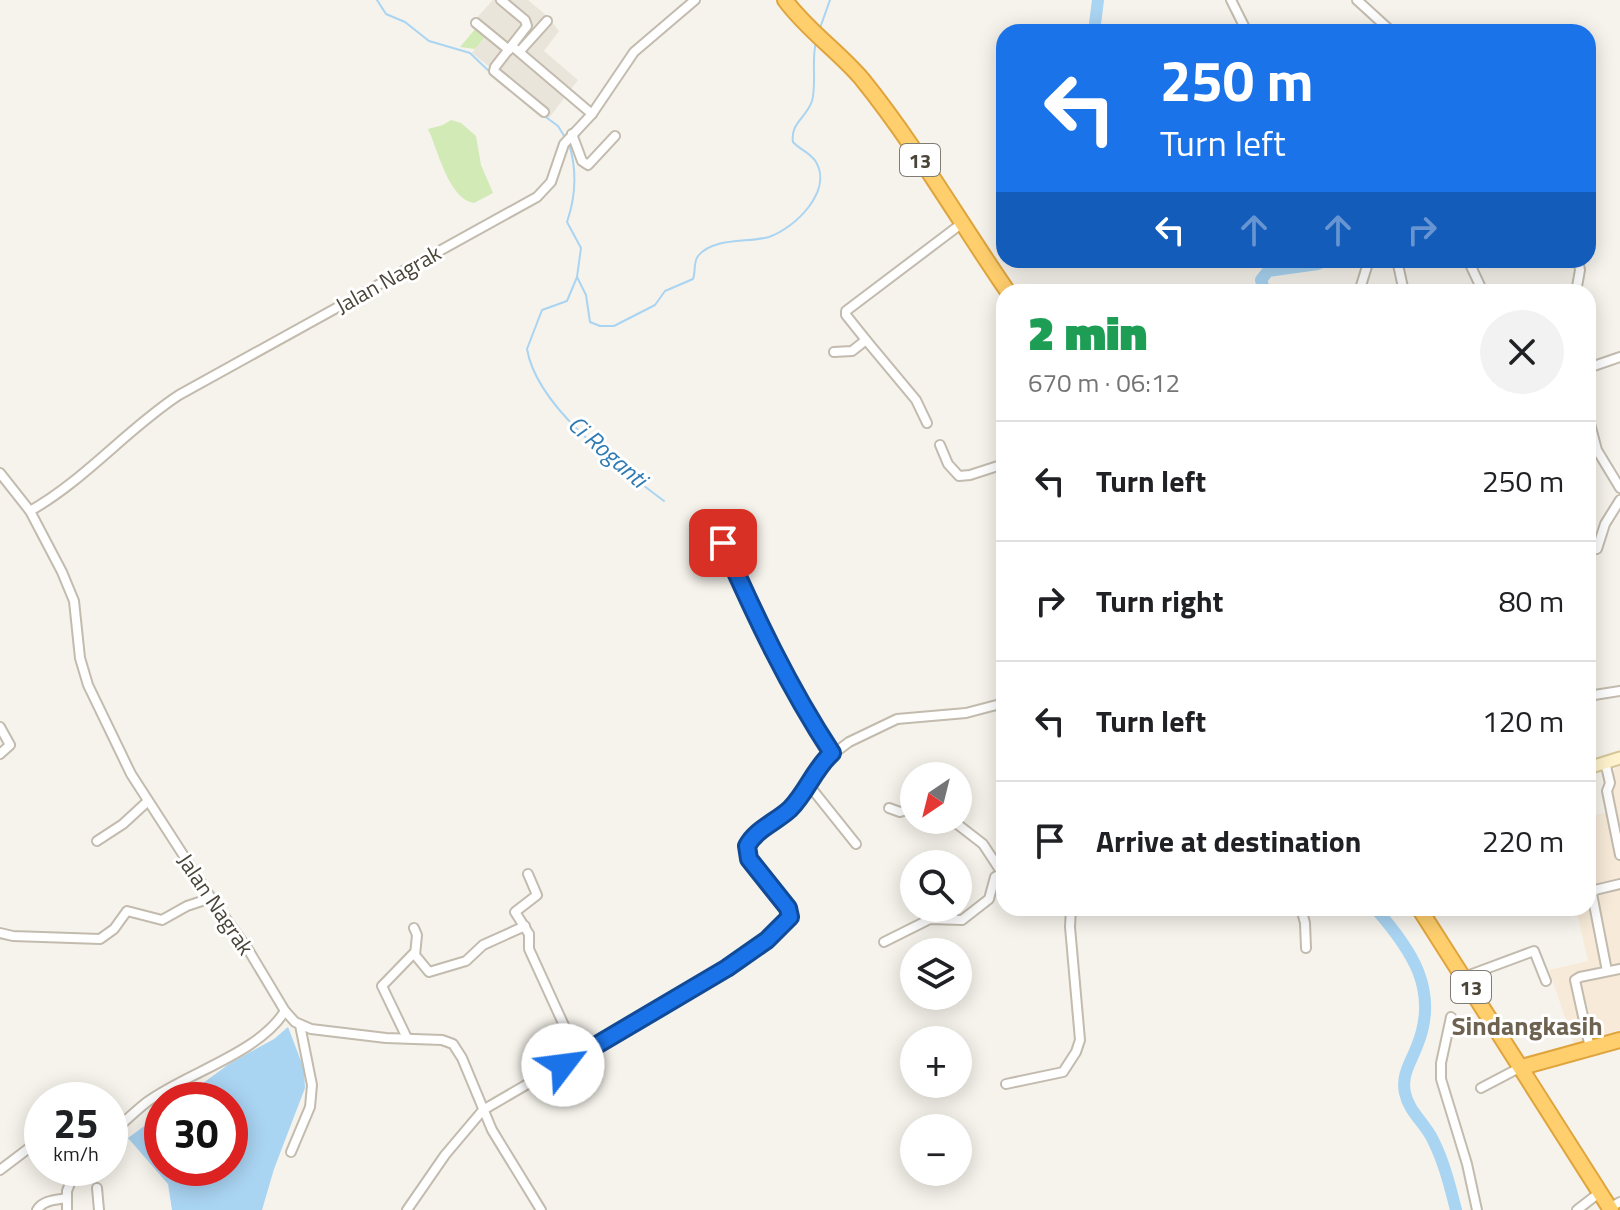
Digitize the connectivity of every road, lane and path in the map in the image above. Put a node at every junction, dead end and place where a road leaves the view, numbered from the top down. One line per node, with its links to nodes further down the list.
1 (501, 0): 10 (street)
2 (695, 0): 13 (street, Jalan Nagrak)
3 (785, 0): 16 (highway, 13)
4 (1231, 0): 8 (street)
5 (1357, 0): 9 (street)
6 (547, 21): 10 (street)
7 (476, 23): 11 (street)
8 (1243, 24)
9 (1383, 24)
10 (531, 29): 11 (street)
11 (514, 49): 12 (street); 13 (street)
12 (544, 112)
13 (592, 114): 14 (street, Jalan Nagrak)
14 (572, 134): 15 (street); 29 (street, Jalan Nagrak)
15 (615, 136)
16 (961, 224): 17 (highway, 13); 18 (street)
17 (1002, 284)
18 (866, 340): 19 (street); 22 (street)
19 (834, 352)
20 (1620, 357): 21 (street)
21 (1596, 365)
22 (927, 423)
23 (940, 445): 25 (street)
24 (1596, 446): 27 (street)
25 (996, 467)
26 (0, 473): 29 (street, Jalan Nagrak)
27 (1620, 488)
28 (1620, 500): 31 (street)
29 (30, 511): 42 (street, Jalan Nagrak)
30 (723, 543): 36 (street)
31 (1596, 544)
32 (1620, 691): 33 (street)
33 (1596, 695)
34 (996, 705): 36 (street)
35 (0, 727): 37 (street)
36 (832, 753): 41 (street)
37 (0, 754)
38 (1620, 758): 39 (main road)
39 (1605, 762): 40 (main road); 48 (street)
40 (1596, 765)
41 (808, 784): 47 (street); 75 (street)
42 (148, 801): 46 (street); 54 (street, Jalan Nagrak)
43 (889, 808): 44 (street)
44 (900, 812)
45 (970, 834): 49 (street)
46 (97, 841)
47 (856, 844)
48 (1620, 855)
49 (996, 863)
50 (528, 874): 59 (street)
51 (996, 876): 62 (street)
52 (1620, 884): 53 (street)
53 (1596, 890)
54 (211, 898): 61 (street); 69 (street, Jalan Nagrak)
55 (1596, 915): 66 (street)
56 (1071, 916): 77 (street)
57 (1303, 916): 63 (street)
58 (1424, 916): 67 (highway, 13)
59 (525, 926): 64 (street); 75 (street)
60 (414, 928): 64 (street)
61 (0, 933)
62 (884, 942)
63 (1306, 948)
64 (415, 952): 72 (street)
65 (1620, 969): 66 (street)
66 (1607, 971): 74 (street)
67 (1464, 977): 68 (street); 76 (highway, 13)
68 (1546, 981)
69 (285, 1011): 71 (street, Jalan Nagrak); 80 (street)
70 (1451, 1017): 94 (street)
71 (300, 1025): 72 (street); 82 (street)
72 (407, 1038): 79 (street)
73 (1620, 1040): 74 (highway)
74 (1590, 1048): 76 (highway)
75 (578, 1056): 79 (street)
76 (1522, 1067): 78 (street); 86 (highway, 13)
77 (1006, 1084)
78 (1481, 1088)
79 (483, 1110): 92 (street); 93 (street)
80 (128, 1119)
81 (24, 1152): 83 (street)
82 (291, 1152)
83 (0, 1170)
84 (69, 1186): 87 (street)
85 (97, 1188): 91 (street)
86 (1599, 1193): 88 (highway, 13); 95 (street)
87 (67, 1198): 89 (street); 90 (street)
88 (1613, 1206)
89 (37, 1210)
90 (67, 1210)
91 (99, 1210)
92 (407, 1210)
93 (541, 1210)
94 (1477, 1210)
95 (1577, 1210)

